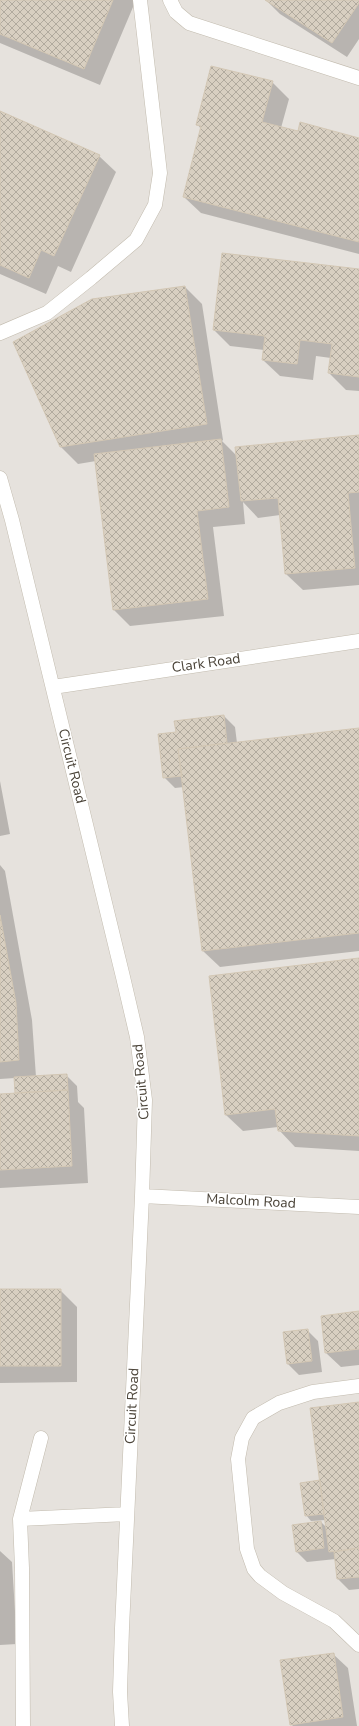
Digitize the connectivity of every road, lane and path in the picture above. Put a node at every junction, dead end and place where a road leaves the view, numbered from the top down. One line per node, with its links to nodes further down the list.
1 (140, 0): 4 (lane)
2 (170, 0): 3 (lane)
3 (359, 78)
4 (0, 333)
5 (0, 478): 7 (lane, Circuit Road)
6 (359, 641): 7 (lane, Clark Road)
7 (53, 687): 8 (lane, Circuit Road)
8 (142, 1196): 9 (lane, Malcolm Road); 12 (lane, Circuit Road)
9 (359, 1207)
10 (359, 1386): 14 (lane)
11 (41, 1438): 13 (lane)
12 (127, 1514): 13 (lane); 16 (lane, Circuit Road)
13 (20, 1520): 15 (lane)
14 (359, 1645)
15 (23, 1726)
16 (122, 1726)

